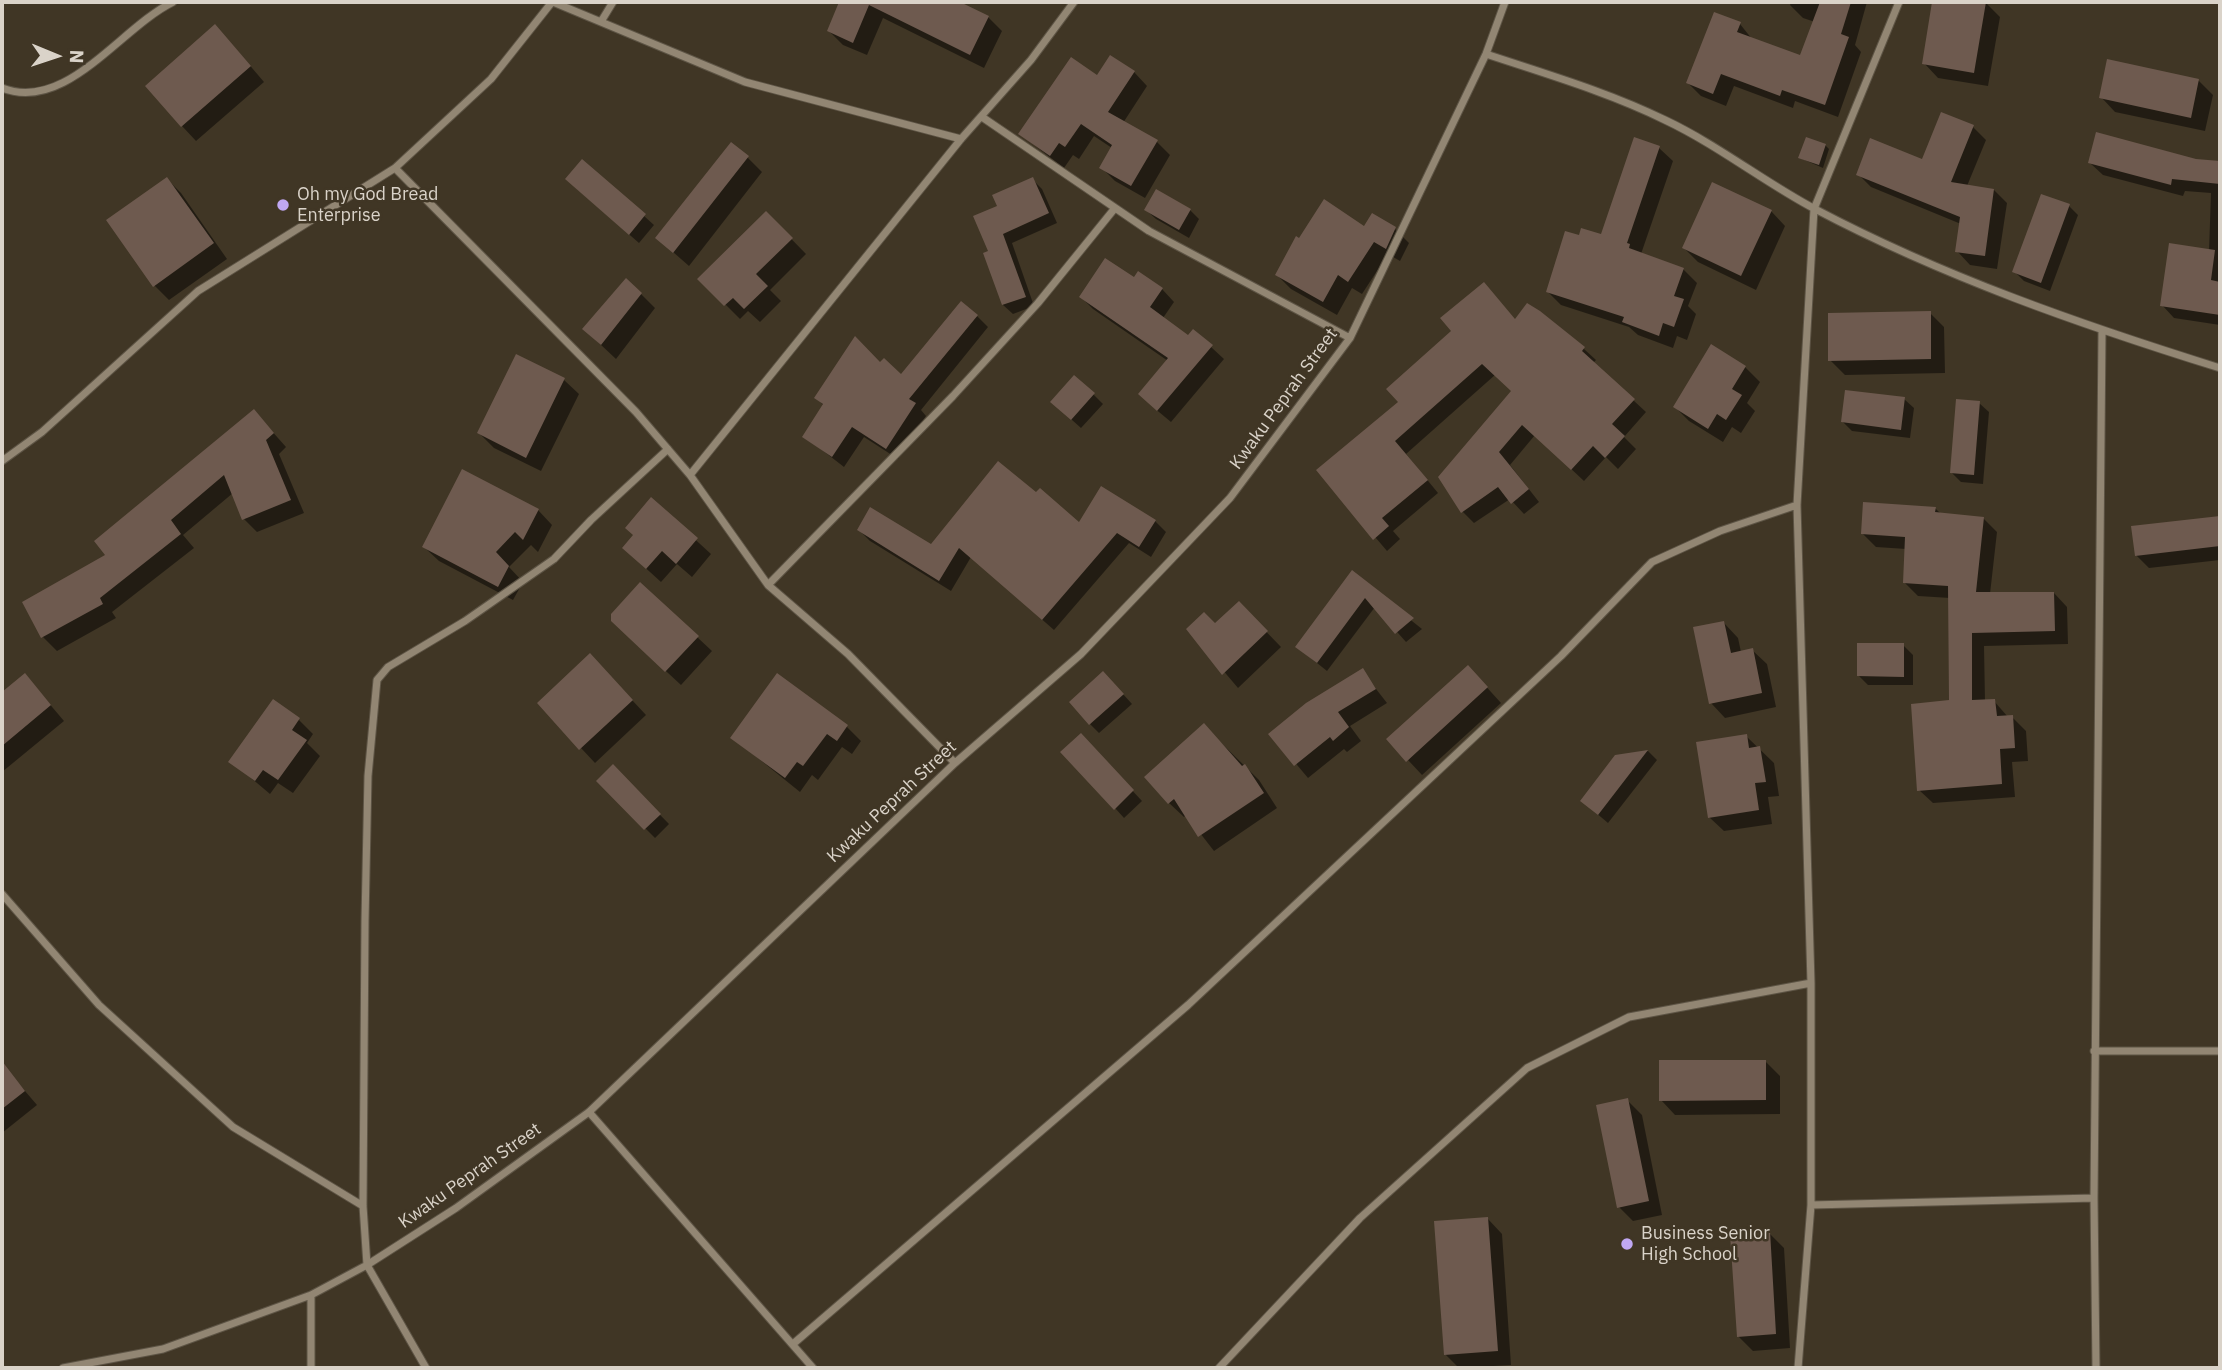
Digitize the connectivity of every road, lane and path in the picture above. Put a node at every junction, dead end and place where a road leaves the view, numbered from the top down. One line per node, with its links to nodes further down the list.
1 (173, 2): 9 (street)
2 (552, 2): 7 (street); 12 (street)
3 (613, 2): 7 (street)
4 (1074, 2): 10 (street)
5 (1505, 2): 8 (street, Kwaku Peprah Street)
6 (1899, 2): 14 (street)
7 (602, 20): 11 (street)
8 (1486, 54): 14 (street); 16 (street, Kwaku Peprah Street)
9 (2, 88)
10 (982, 117): 11 (street); 13 (street)
11 (961, 139): 20 (street)
12 (395, 168): 18 (street); 19 (street)
13 (1115, 208): 16 (street); 22 (street)
14 (1814, 209): 15 (street); 21 (street)
15 (2102, 332): 17 (street); 26 (street)
16 (1350, 338): 23 (street, Kwaku Peprah Street)
17 (2220, 368)
18 (668, 449): 20 (street); 31 (street)
19 (2, 461)
20 (690, 475): 22 (street)
21 (1797, 505): 25 (street); 34 (street)
22 (768, 585): 23 (street)
23 (955, 764): 28 (street, Kwaku Peprah Street)
24 (2, 894): 31 (street)
25 (1811, 983): 30 (street); 39 (street)
26 (2094, 1051): 27 (street); 29 (street)
27 (2220, 1051)
28 (589, 1112): 32 (street, Kwaku Peprah Street); 34 (street)
29 (2094, 1198): 30 (street); 41 (street)
30 (1811, 1205): 40 (street)
31 (363, 1206): 32 (street)
32 (367, 1265): 33 (street, Kwaku Peprah Street); 37 (street)
33 (311, 1295): 35 (street, Kwaku Peprah Street); 36 (street)
34 (793, 1344): 38 (street)
35 (63, 1368)
36 (311, 1368)
37 (426, 1368)
38 (813, 1368)
39 (1219, 1368)
40 (1798, 1368)
41 (2096, 1368)

